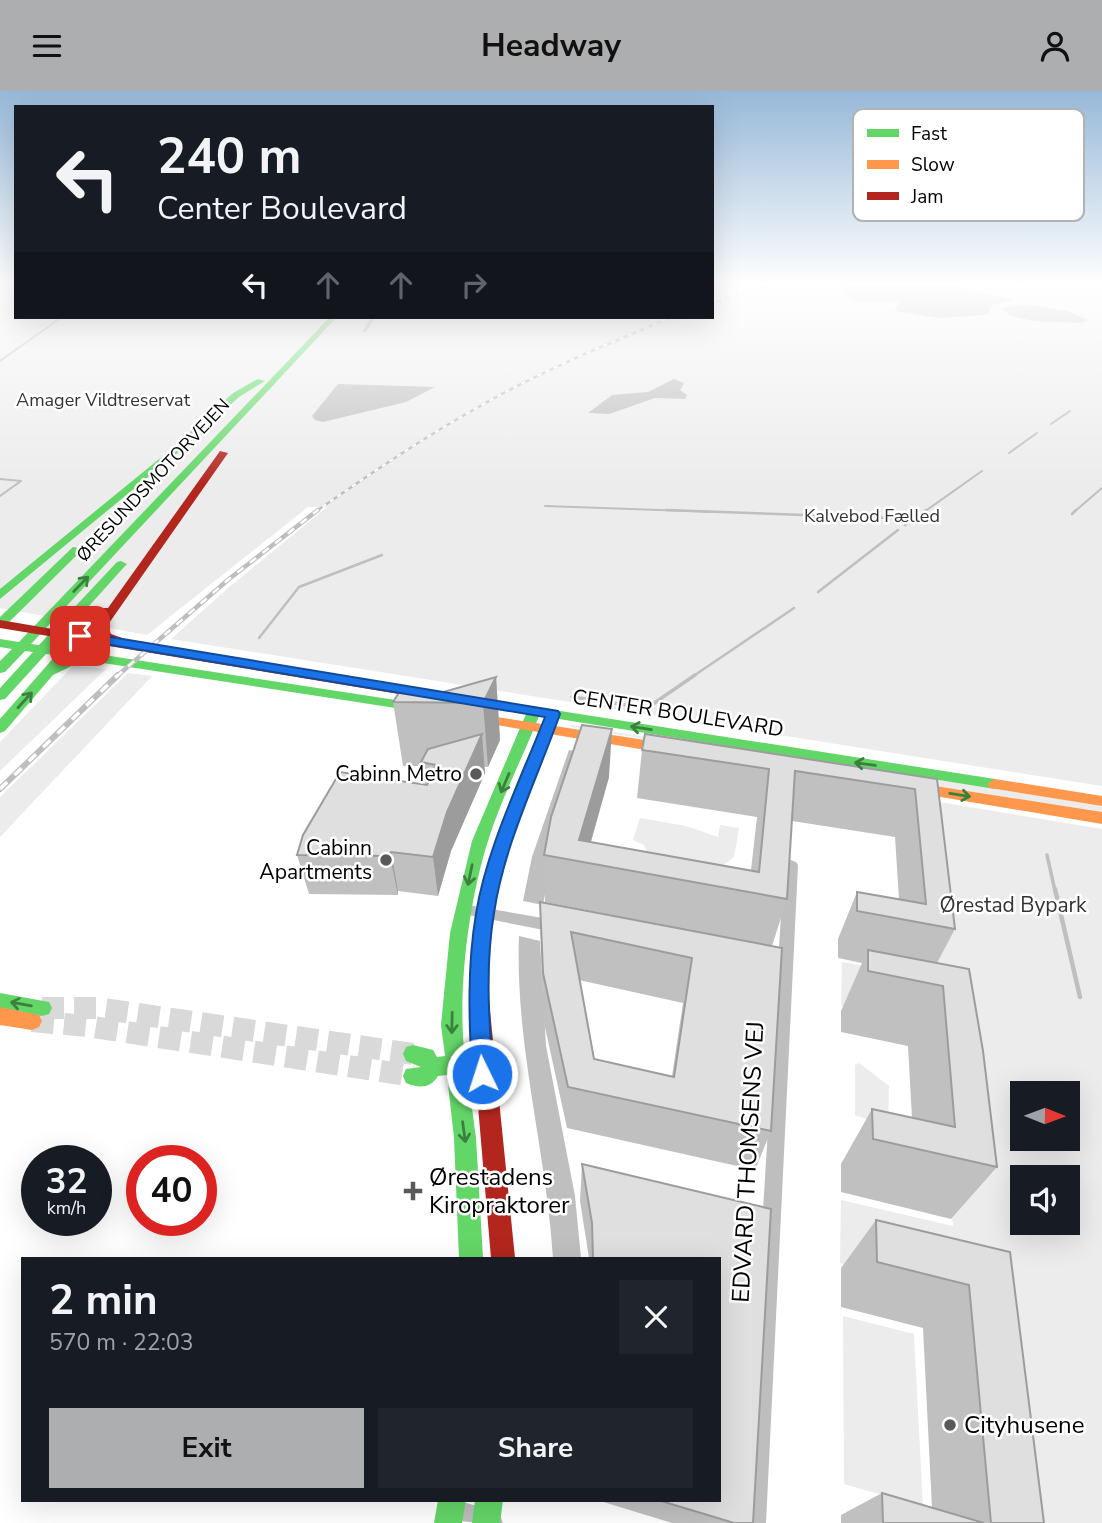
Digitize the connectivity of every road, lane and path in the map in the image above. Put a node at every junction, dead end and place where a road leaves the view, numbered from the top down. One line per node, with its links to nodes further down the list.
1 (290, 351): 4 (main road, ØRESUNDSMOTORVEJEN)
2 (303, 351): 19 (main road, ØRESUNDSMOTORVEJEN, one-way to 2)
3 (306, 351): 6 (main road)
4 (261, 381): 5 (main road); 15 (main road, ØRESUNDSMOTORVEJEN)
5 (178, 448): 7 (main road); 11 (main road)
6 (223, 453): 10 (main road); 21 (main road)
7 (69, 538): 8 (main road); 9 (main road)
8 (0, 588)
9 (0, 595)
10 (120, 596): 14 (main road); 16 (main road)
11 (0, 624): 14 (main road, CENTER BOULEVARD)
12 (0, 630): 14 (main road)
13 (0, 637): 14 (main road)
14 (69, 644): 15 (main road, CENTER BOULEVARD); 16 (main road, CENTER BOULEVARD); 17 (main road, CENTER BOULEVARD); 20 (main road)
15 (0, 646)
16 (121, 653): 17 (main road, CENTER BOULEVARD); 18 (main road, CENTER BOULEVARD)
17 (90, 657): 20 (main road)
18 (172, 660): 22 (main road, CENTER BOULEVARD); 23 (main road, CENTER BOULEVARD)
19 (0, 669)
20 (46, 677): 25 (main road, one-way to 20)
21 (0, 696)
22 (439, 711)
23 (532, 718): 24 (main road, CENTER BOULEVARD); 29 (main road, one-way to 29)
24 (551, 721): 26 (main road, CENTER BOULEVARD, one-way to 24); 27 (main road, CENTER BOULEVARD, one-way to 27); 30 (main road)
25 (0, 728)
26 (1102, 801)
27 (1102, 818)
28 (791, 865): 45 (street, EDVARD THOMSENS VEJ)
29 (463, 909): 30 (street); 37 (main road, one-way to 37)
30 (485, 913): 31 (street); 39 (main road)
31 (567, 929)
32 (0, 1001): 33 (main road, one-way to 32)
33 (42, 1008)
34 (0, 1016): 35 (main road)
35 (32, 1021)
36 (413, 1054): 38 (main road)
37 (453, 1065): 38 (main road); 39 (main road); 41 (main road, one-way to 41)
38 (432, 1066): 40 (main road)
39 (482, 1074): 42 (main road)
40 (413, 1076)
41 (471, 1257)
42 (502, 1257)
43 (450, 1511): 44 (street)
44 (488, 1517)
45 (755, 1523)

